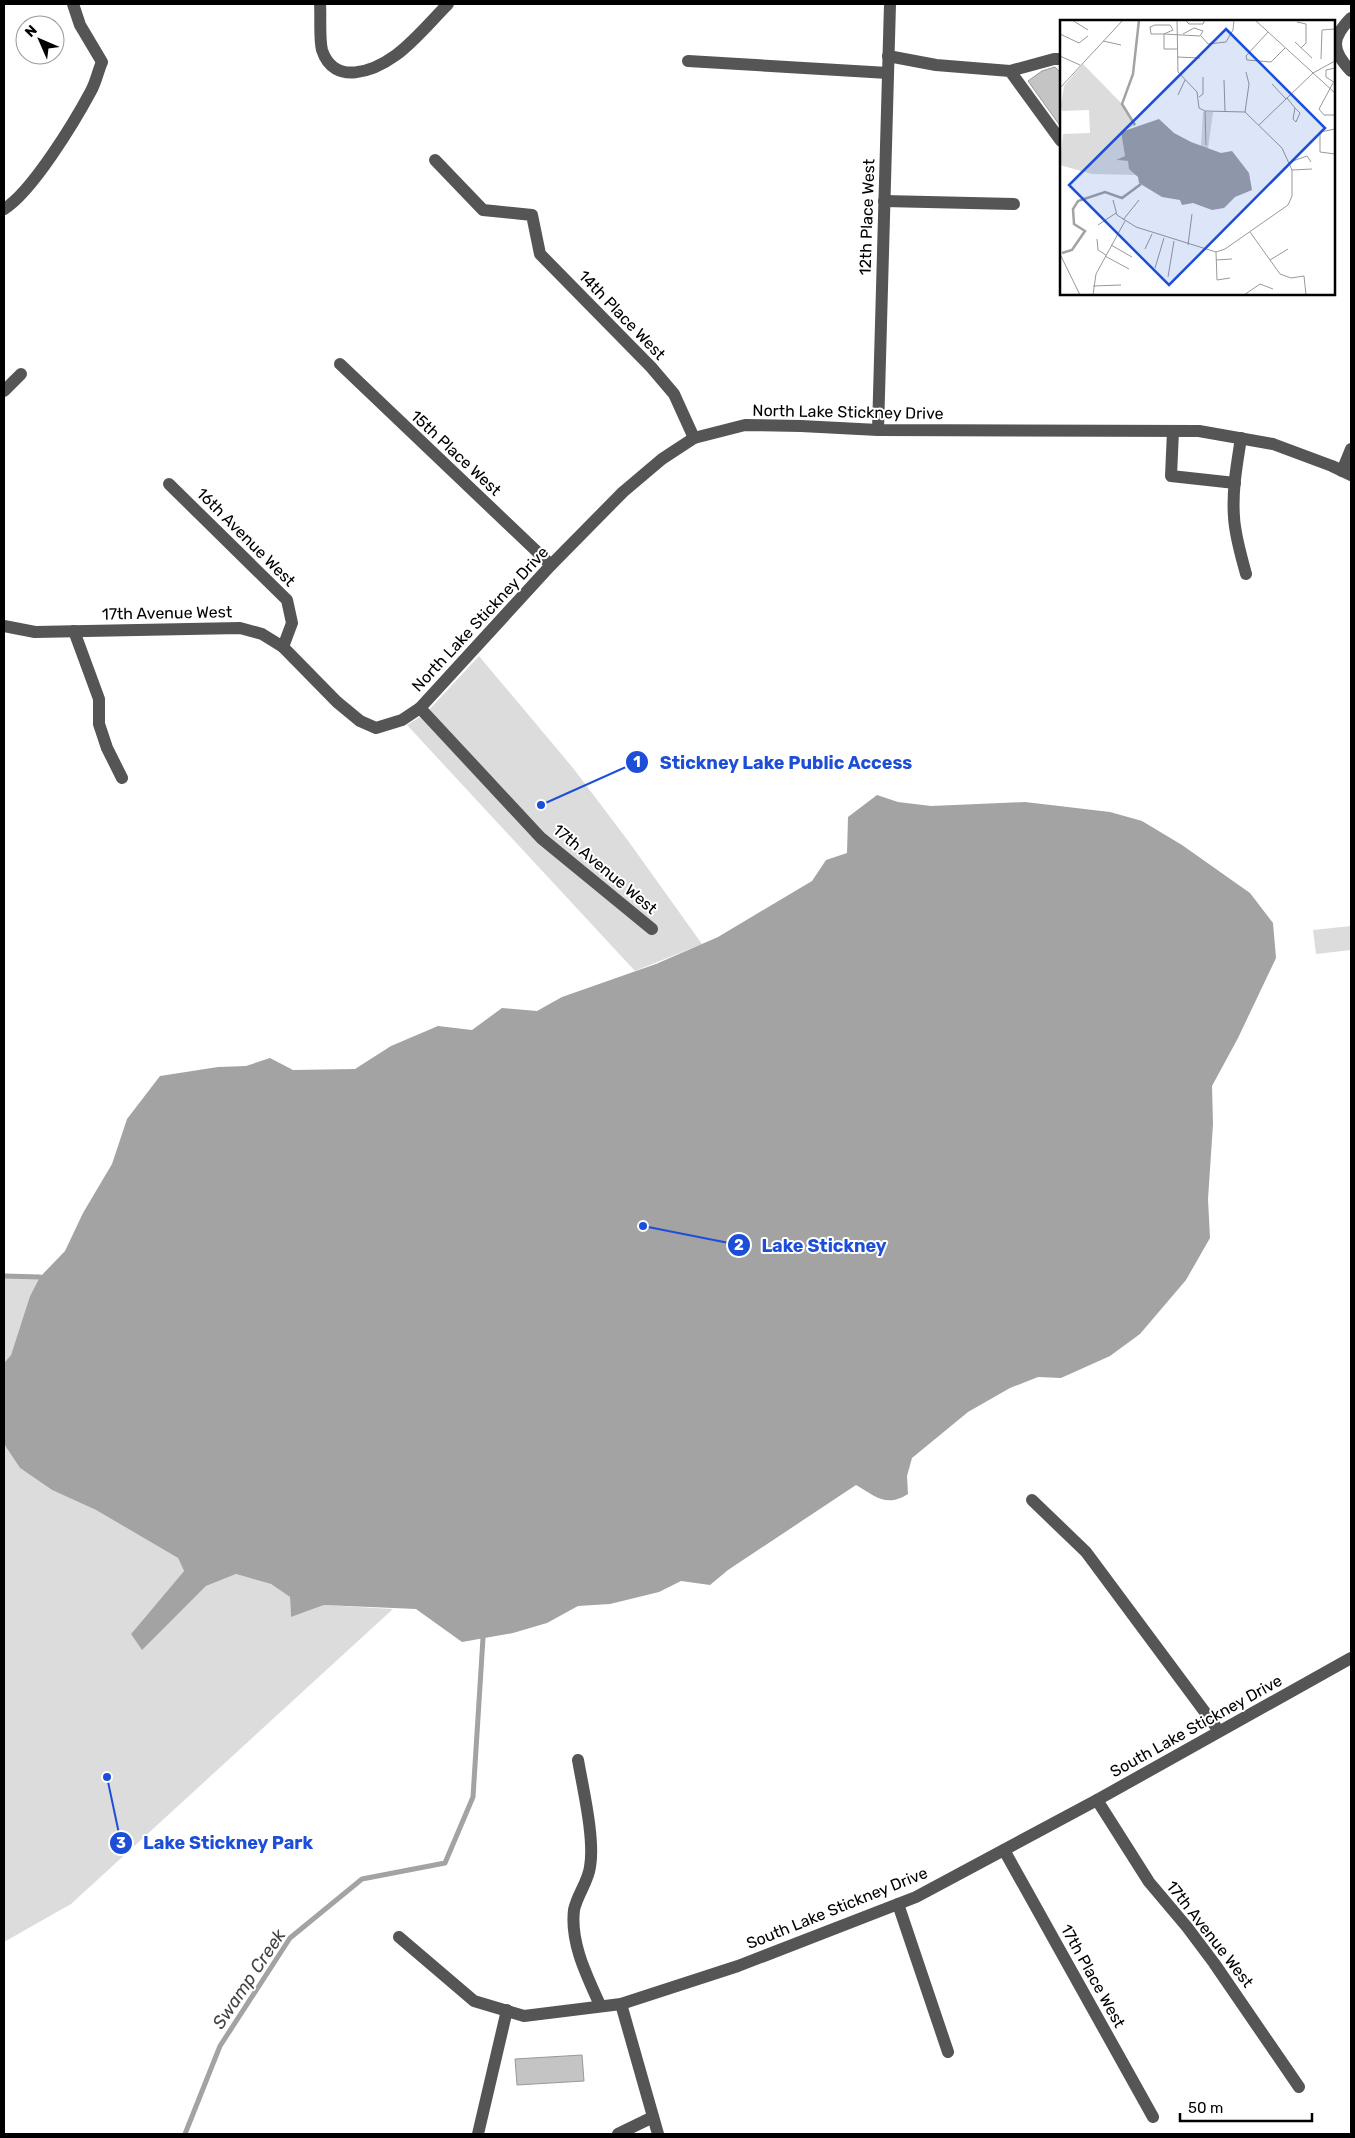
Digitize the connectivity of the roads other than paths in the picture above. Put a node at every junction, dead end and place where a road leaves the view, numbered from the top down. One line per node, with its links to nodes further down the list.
1 (73, 4): 16 (street)
2 (320, 4): 3 (street)
3 (448, 4)
4 (890, 4): 6 (street, 12th Place West)
5 (1351, 18): 10 (street)
6 (888, 56): 9 (street); 11 (street, 12th Place West)
7 (1060, 59): 9 (street)
8 (688, 61): 11 (street)
9 (1010, 71): 12 (street)
10 (1351, 71)
11 (888, 73): 14 (street, 12th Place West)
12 (1060, 140)
13 (435, 160): 22 (street, 14th Place West)
14 (884, 201): 15 (street); 20 (street, 12th Place West)
15 (1014, 204)
16 (4, 209)
17 (340, 364): 28 (street, 15th Place West)
18 (21, 374): 19 (street)
19 (4, 391)
20 (878, 430): 21 (street, North Lake Stickney Drive); 22 (street, North Lake Stickney Drive)
21 (1173, 431): 23 (street, North Lake Stickney Drive); 26 (street)
22 (694, 438): 28 (street, North Lake Stickney Drive)
23 (1241, 438): 25 (street, North Lake Stickney Drive); 26 (street)
24 (1351, 449): 25 (street)
25 (1347, 473)
26 (1235, 483): 29 (street)
27 (169, 484): 32 (street, 16th Avenue West)
28 (551, 565): 33 (street, North Lake Stickney Drive)
29 (1246, 574)
30 (4, 626): 31 (street, 17th Avenue West)
31 (74, 631): 32 (street, 17th Avenue West); 34 (street)
32 (283, 647): 33 (street, 17th Avenue West)
33 (420, 708): 35 (street, 17th Avenue West)
34 (122, 778)
35 (652, 929)
36 (1032, 1500): 38 (street)
37 (1351, 1658): 38 (street, South Lake Stickney Drive)
38 (1219, 1731): 40 (street, South Lake Stickney Drive)
39 (578, 1760): 45 (street)
40 (1097, 1800): 41 (street, South Lake Stickney Drive); 48 (street, 17th Avenue West)
41 (1004, 1850): 42 (street, South Lake Stickney Drive); 50 (street, 17th Place West)
42 (898, 1904): 44 (street, South Lake Stickney Drive); 47 (street)
43 (399, 1937): 46 (street, South Lake Stickney Drive)
44 (621, 2004): 45 (street, South Lake Stickney Drive); 49 (street)
45 (600, 2005): 46 (street, South Lake Stickney Drive)
46 (507, 2010): 51 (street)
47 (948, 2052)
48 (1300, 2087)
49 (653, 2116): 52 (street); 53 (street)
50 (1153, 2117)
51 (478, 2134)
52 (618, 2134)
53 (658, 2134)

